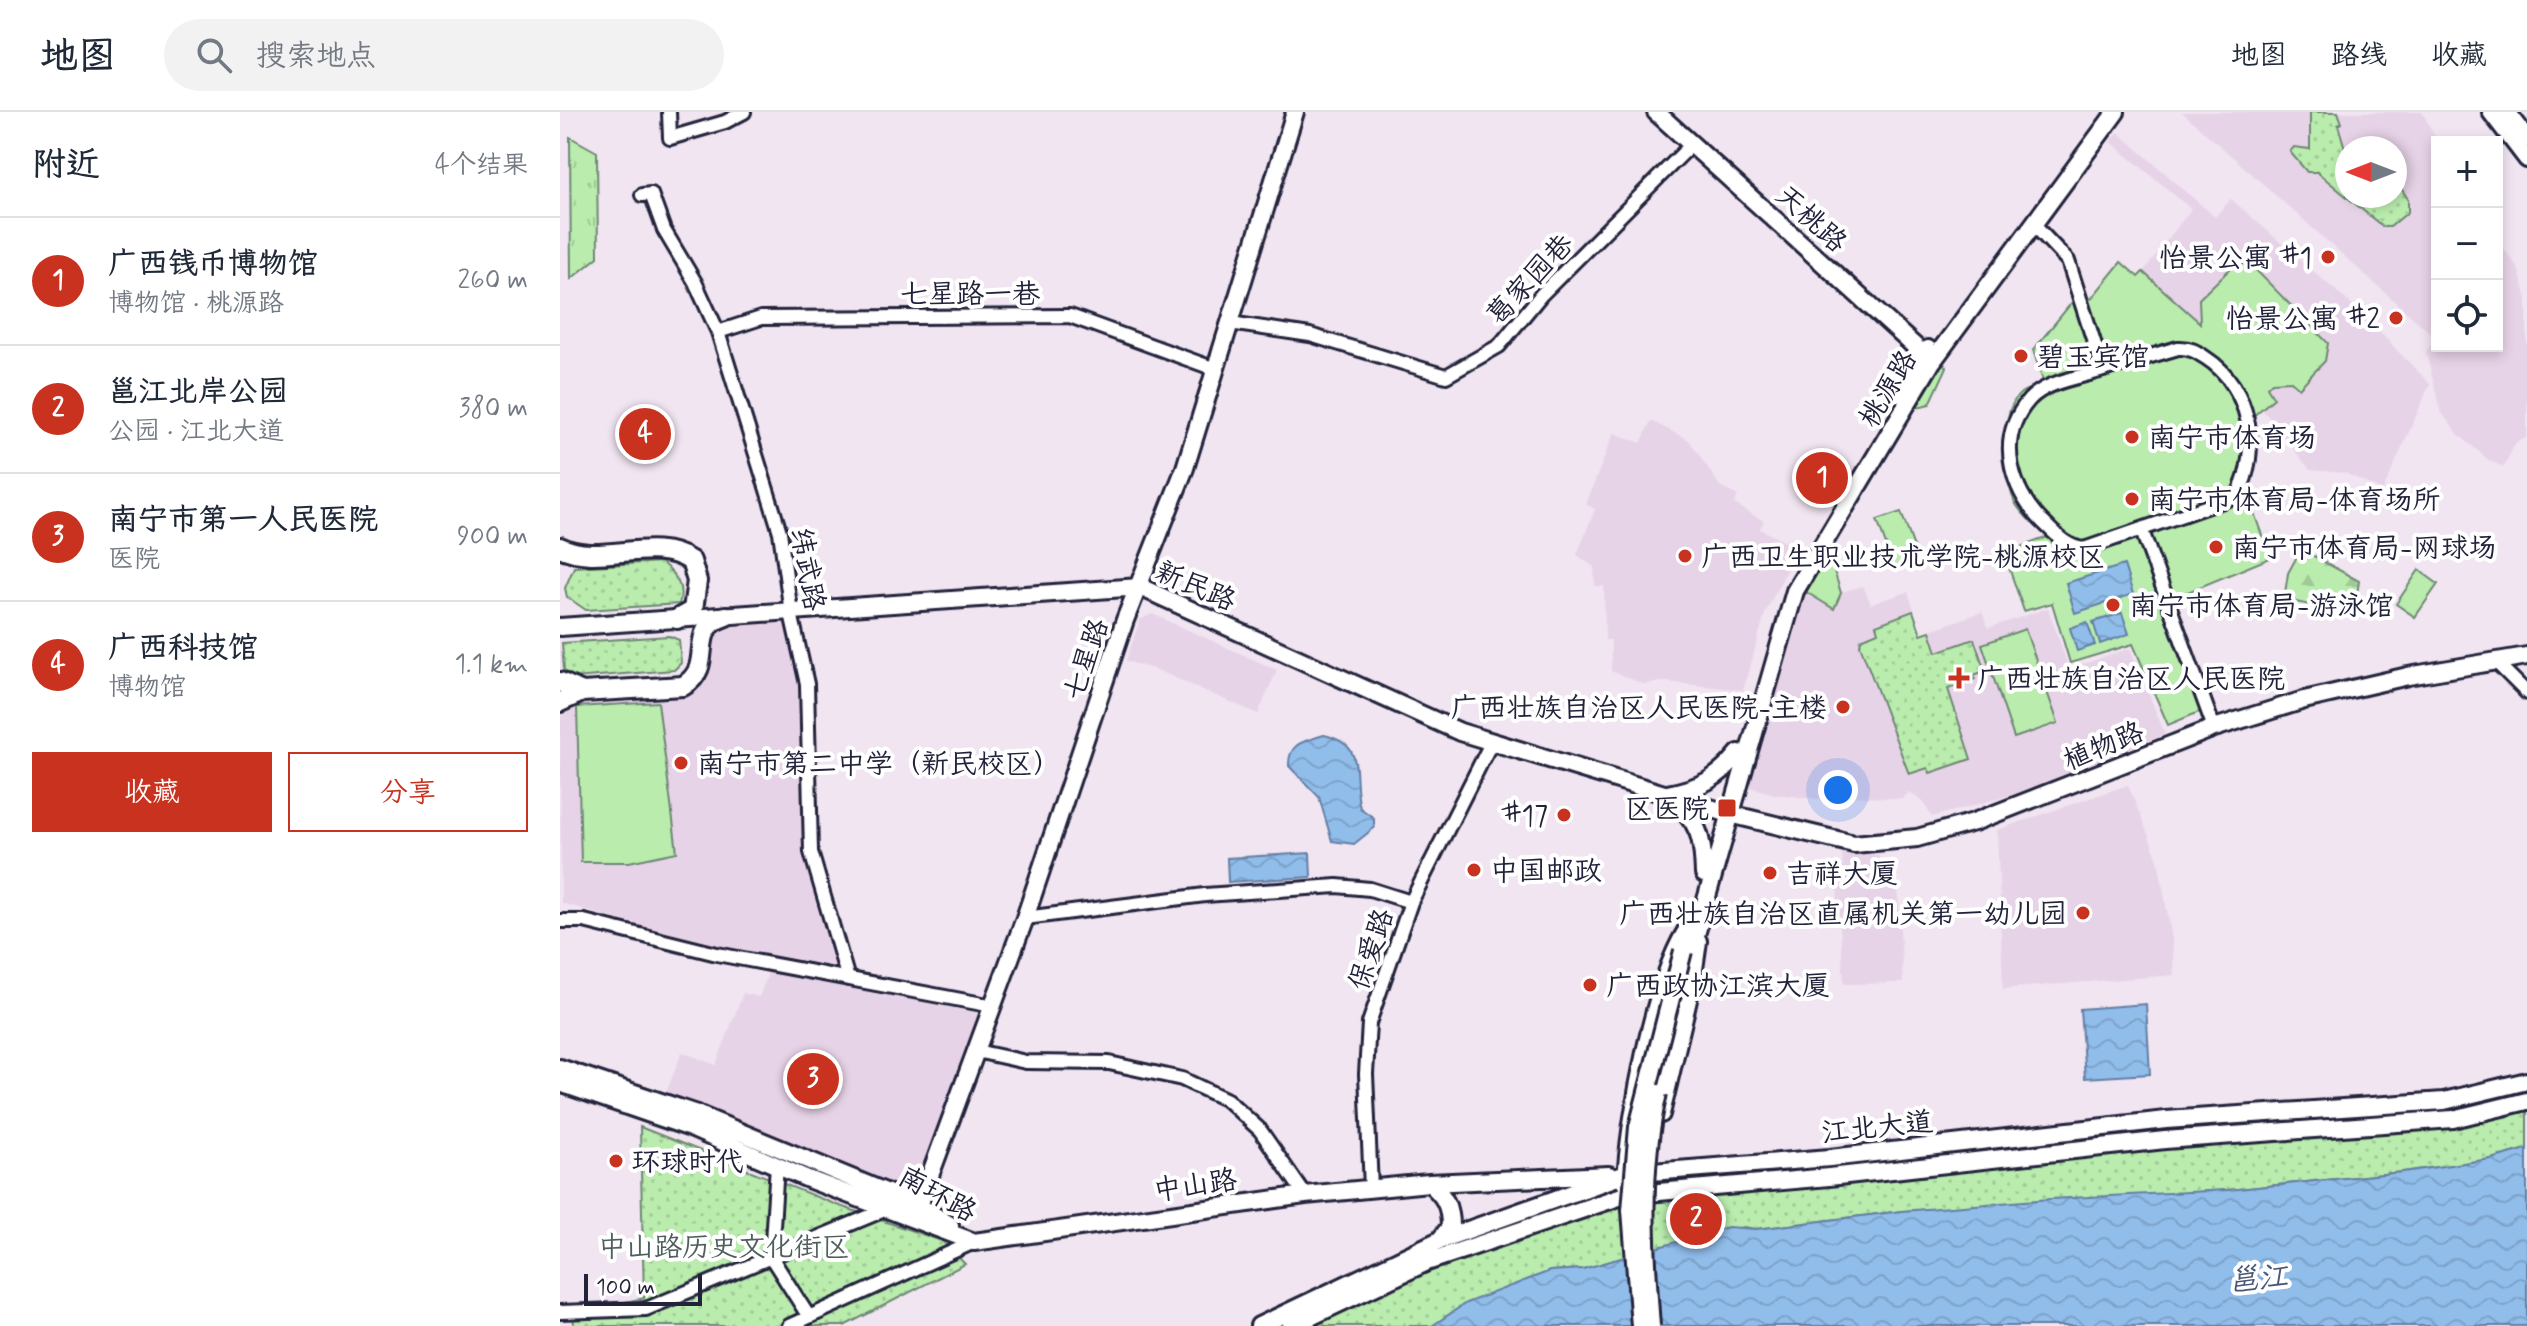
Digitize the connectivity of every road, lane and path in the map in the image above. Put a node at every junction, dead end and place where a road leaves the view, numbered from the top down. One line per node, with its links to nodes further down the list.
1 (669, 112): 2 (street)
2 (744, 112)
3 (1295, 112): 14 (main road, 七星路)
4 (1656, 112): 10 (main road, 天桃路)
5 (2108, 112): 16 (main road, 桃源路)
6 (2116, 112): 13 (main road, 桃源路)
7 (2491, 112): 11 (main road)
8 (2507, 112): 9 (main road)
9 (2527, 138)
10 (1691, 145): 14 (street, 葛家园巷); 16 (main road, 天桃路)
11 (2527, 159)
12 (642, 195): 15 (street, 纬武路)
13 (2033, 224): 16 (main road, 桃源路); 18 (street)
14 (1230, 323): 17 (main road, 七星路)
15 (718, 332): 17 (street, 七星路一巷); 25 (street, 纬武路)
16 (1928, 359): 38 (main road, 桃源路); 40 (main road, 桃源路)
17 (1215, 369): 23 (main road, 七星路)
18 (2103, 370): 19 (street); 19 (street)
19 (2142, 531): 36 (street)
20 (560, 547): 21 (highway)
21 (582, 553): 22 (highway); 24 (highway)
22 (560, 566)
23 (1140, 587): 25 (main road, 新民路); 37 (main road, 新民路); 43 (main road, 七星路)
24 (697, 594): 26 (highway); 27 (highway)
25 (791, 613): 26 (main road, 新民路); 47 (street, 纬武路)
26 (726, 616): 27 (main road, 新民路); 29 (highway)
27 (673, 619): 28 (main road, 新民路); 29 (highway)
28 (567, 626)
29 (701, 648): 33 (highway)
30 (2527, 656): 31 (main road, 植物路)
31 (2495, 661): 34 (street); 36 (main road, 植物路)
32 (560, 682): 33 (highway)
33 (582, 692): 35 (highway)
34 (2527, 693)
35 (560, 702)
36 (2214, 728): 40 (main road, 植物路)
37 (1491, 743): 39 (main road, 新民路); 42 (street, 保爱路)
38 (1739, 753): 39 (main road); 40 (main road, 桃源路)
39 (1664, 795): 40 (main road, 新民路); 41 (main road)
40 (1726, 812): 41 (main road, 桃源路); 45 (main road, 桃源路)
41 (1704, 874): 45 (main road, 桃源路)
42 (1411, 902): 43 (street); 59 (street, 保爱路)
43 (1025, 918): 48 (main road, 七星路)
44 (560, 921): 47 (street)
45 (1694, 924): 46 (main road, 桃源路); 56 (main road); 57 (main road)
46 (1687, 951): 73 (main road, bridge); 74 (main road, bridge)
47 (848, 979): 48 (street)
48 (993, 1006): 49 (main road, 七星路)
49 (976, 1051): 61 (street); 64 (main road, 七星路)
50 (560, 1068): 52 (main road, 南环路)
51 (2527, 1081): 56 (main road, 江北大道)
52 (586, 1082): 53 (main road, 南环路); 55 (main road, 南环路); 64 (main road, 南环路)
53 (560, 1083)
54 (2527, 1101): 60 (main road, 江北大道)
55 (777, 1165): 63 (main road, 南环路); 67 (street)
56 (1652, 1170): 57 (main road, 江北大道); 60 (main road)
57 (1626, 1174): 58 (main road, 中山路); 62 (main road); 65 (main road, 江北大道)
58 (1429, 1183): 59 (main road, 中山路); 65 (main road)
59 (1371, 1188): 61 (main road, 中山路)
60 (1651, 1191): 62 (main road, 江北大道)
61 (1305, 1195): 66 (main road, 中山路)
62 (1625, 1195): 72 (main road, 江北大道)
63 (887, 1209): 64 (main road, 南环路); 67 (street)
64 (917, 1212): 66 (main road, 南环路)
65 (1440, 1240): 71 (main road, 江北大道)
66 (974, 1242): 69 (street, 中山路)
67 (771, 1257): 68 (street); 69 (street)
68 (560, 1312)
69 (809, 1317): 70 (street, 中山路)
70 (789, 1326)
71 (1259, 1326)
72 (1291, 1326)
73 (1640, 1326)
74 (1651, 1326)

